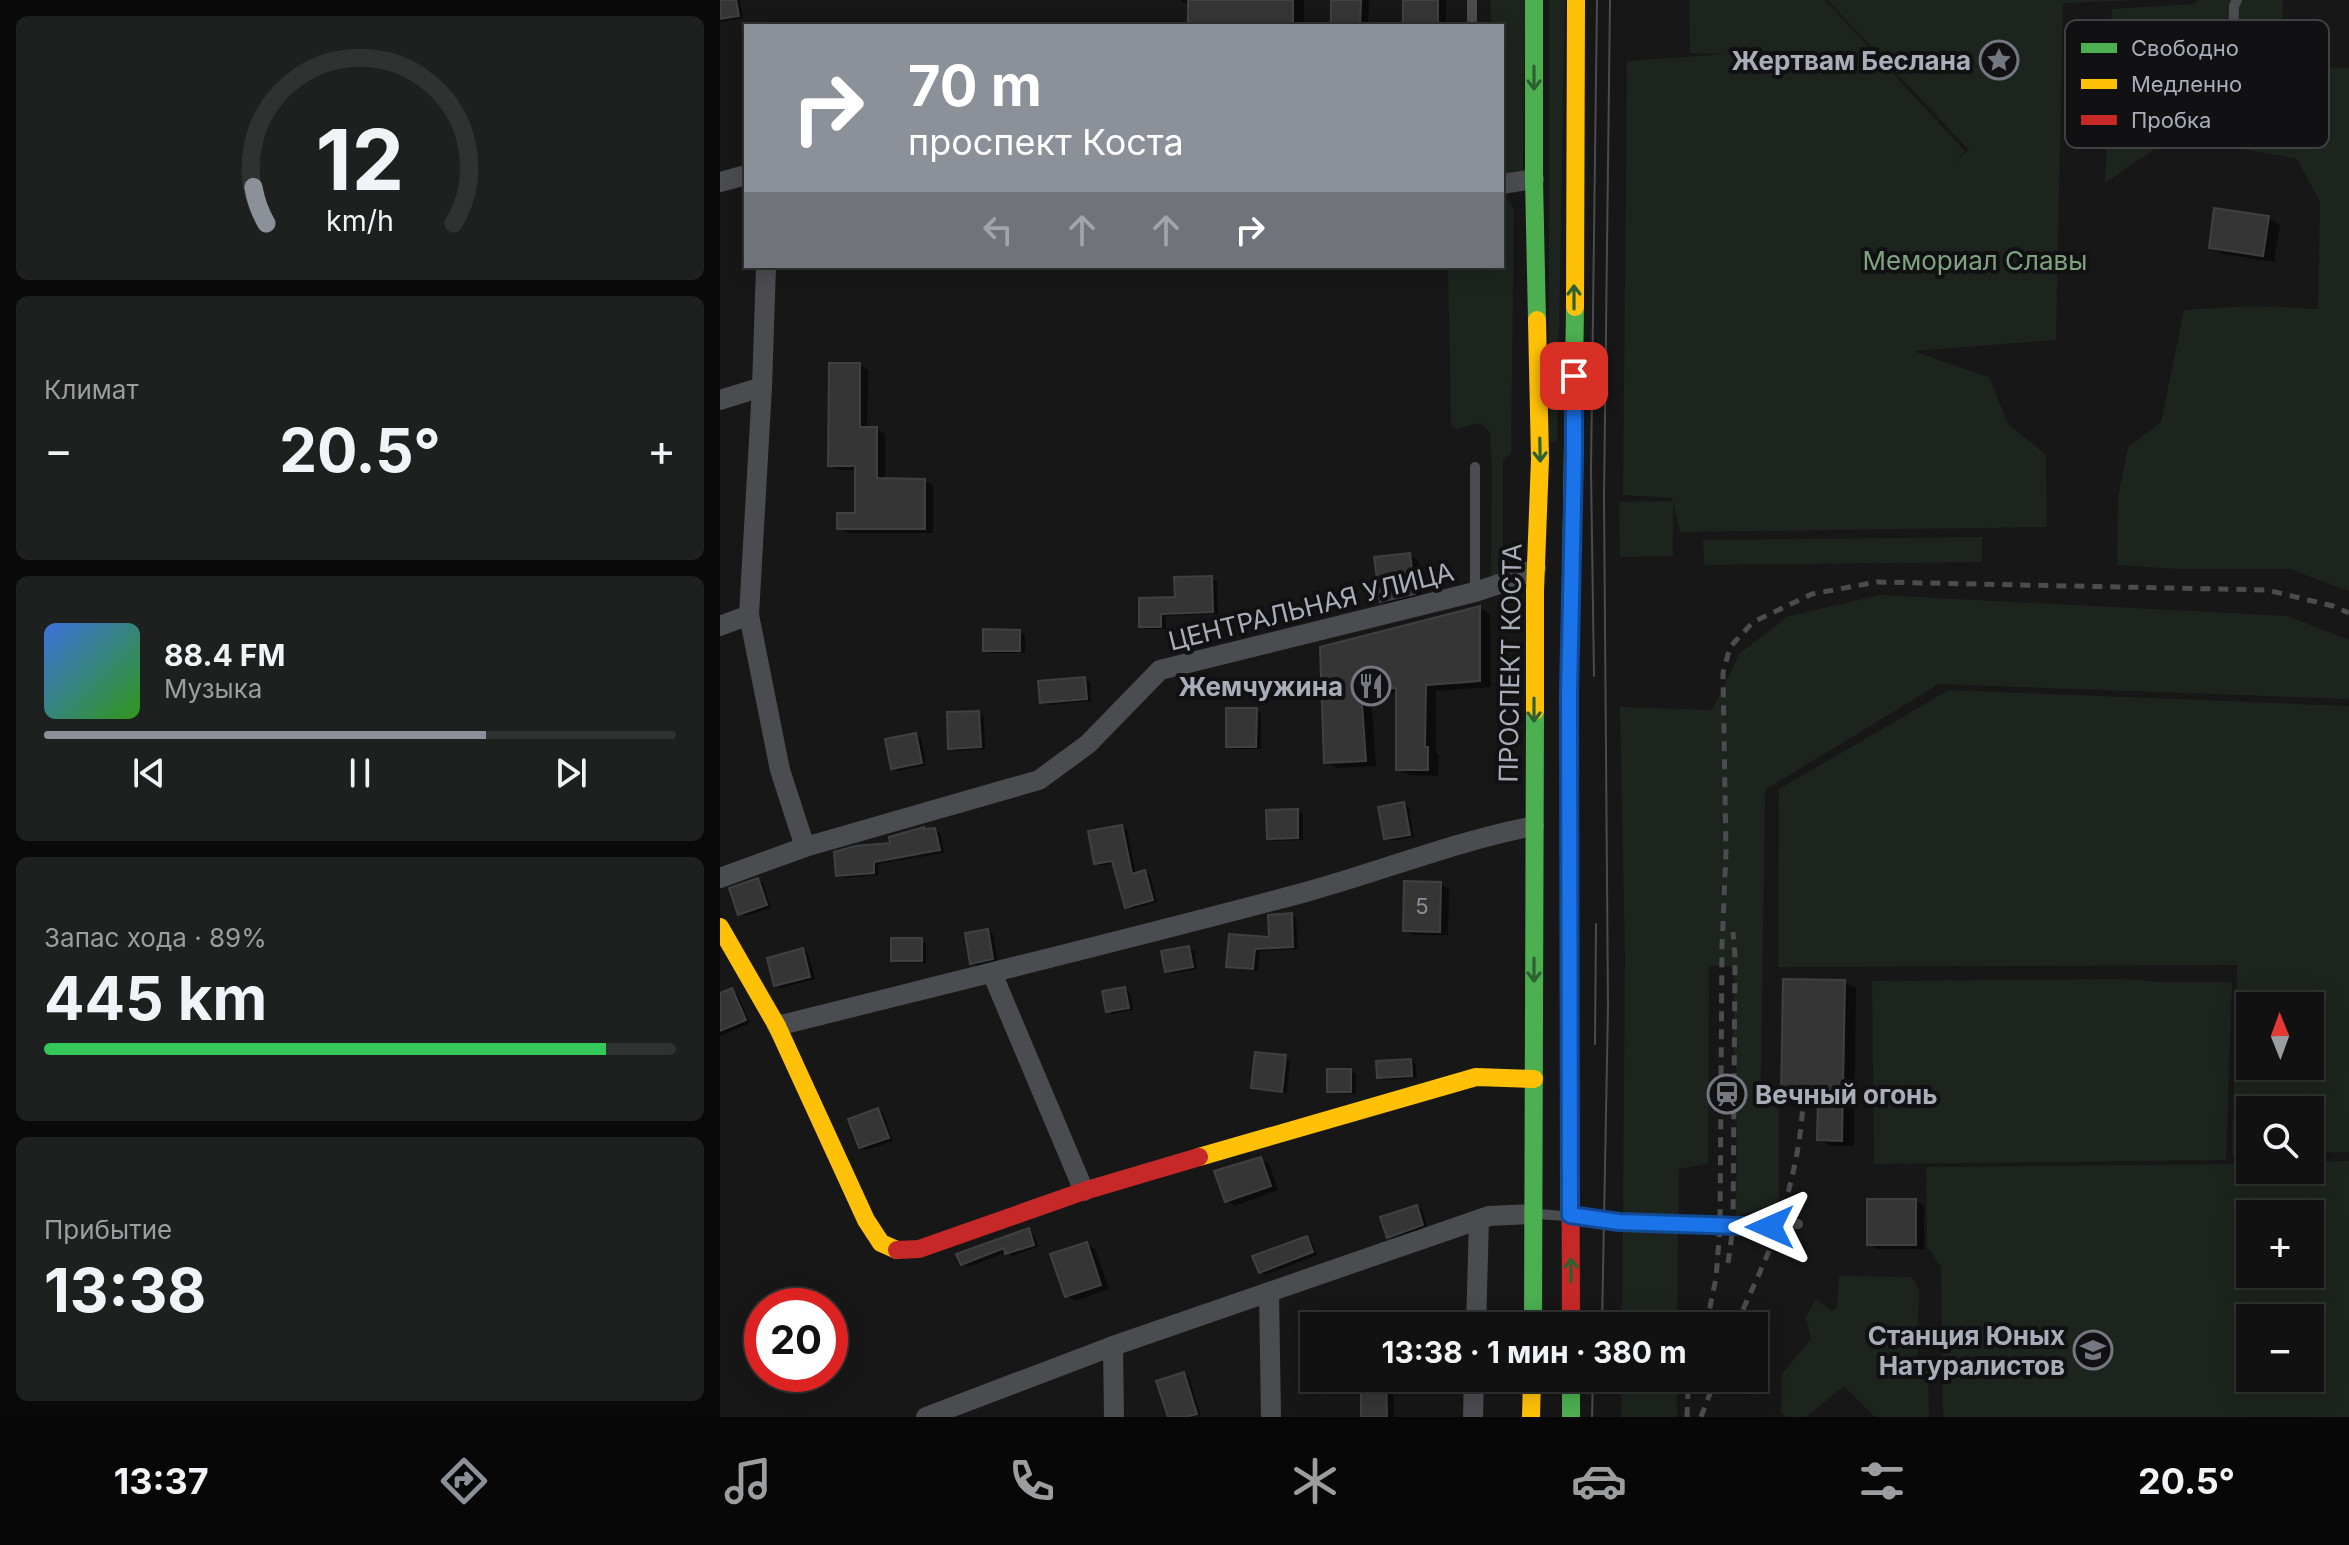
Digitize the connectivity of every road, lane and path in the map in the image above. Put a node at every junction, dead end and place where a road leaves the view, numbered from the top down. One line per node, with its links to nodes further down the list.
1 (1472, 0): 6 (lane)
2 (1534, 0): 8 (main road, ПРОСПЕКТ КОСТА, one-way to 8)
3 (1576, 0): 16 (main road, one-way to 3)
4 (2237, 0): 5 (lane)
5 (2234, 20)
6 (1472, 24)
7 (744, 176): 9 (street)
8 (1534, 179): 10 (street); 15 (main road, ПРОСПЕКТ КОСТА, one-way to 15)
9 (720, 182)
10 (1504, 184)
11 (766, 268): 12 (street)
12 (762, 387): 13 (street); 19 (street)
13 (720, 400)
14 (1475, 467): 18 (lane)
15 (1538, 524): 16 (main road); 17 (main road, ПРОСПЕКТ КОСТА)
16 (1573, 525): 30 (main road)
17 (1536, 568): 18 (street, ЦЕНТРАЛЬНАЯ УЛИЦА); 21 (main road, ПРОСПЕКТ КОСТА, one-way to 21)
18 (1475, 592): 22 (street, ЦЕНТРАЛЬНАЯ УЛИЦА)
19 (749, 615): 20 (street); 22 (street)
20 (720, 626)
21 (1534, 826): 25 (street); 27 (main road, ПРОСПЕКТ КОСТА, one-way to 27)
22 (805, 847): 23 (street, ЦЕНТРАЛЬНАЯ УЛИЦА)
23 (720, 878)
24 (720, 927): 26 (main road)
25 (992, 973): 26 (street); 28 (street)
26 (777, 1026): 28 (main road)
27 (1534, 1079): 28 (main road); 29 (main road, ПРОСПЕКТ КОСТА)
28 (1084, 1191)
29 (1533, 1214): 30 (lane); 31 (street); 35 (main road, ПРОСПЕКТ КОСТА)
30 (1570, 1215): 32 (lane); 36 (main road, one-way to 30)
31 (1479, 1220): 33 (street); 34 (street)
32 (1798, 1224)
33 (1269, 1292): 37 (street); 43 (street)
34 (1476, 1312)
35 (1533, 1312)
36 (1571, 1312)
37 (1113, 1346): 41 (street); 42 (street)
38 (1474, 1392): 44 (street)
39 (1532, 1392): 45 (main road)
40 (1571, 1392): 46 (main road)
41 (926, 1417)
42 (1114, 1417)
43 (1271, 1417)
44 (1473, 1417)
45 (1531, 1417)
46 (1571, 1417)

